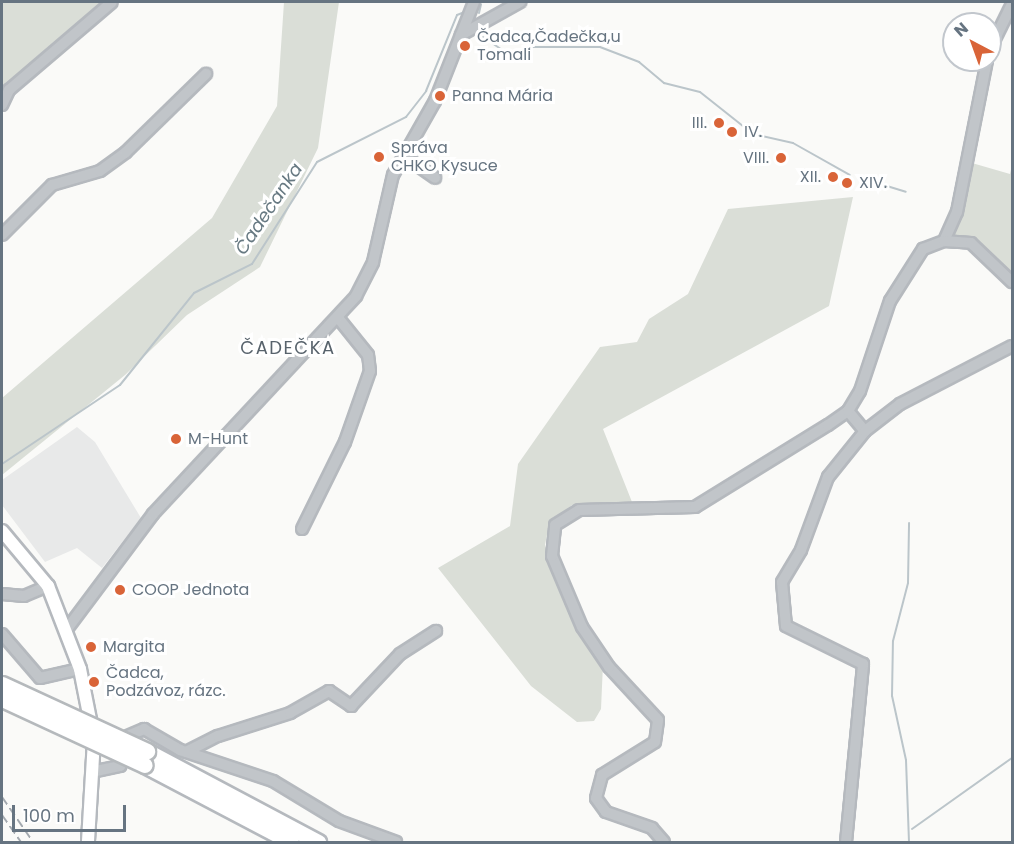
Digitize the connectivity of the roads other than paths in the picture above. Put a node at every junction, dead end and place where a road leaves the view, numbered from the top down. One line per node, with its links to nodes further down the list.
1 (112, 2): 9 (street)
2 (474, 2): 6 (street)
3 (520, 2): 6 (street)
4 (1012, 4): 5 (street)
5 (1002, 24)
6 (461, 35): 10 (street)
7 (985, 72): 13 (street)
8 (206, 74): 12 (street)
9 (2, 105)
10 (404, 156): 11 (street); 15 (street)
11 (435, 178)
12 (2, 235)
13 (944, 241): 14 (street); 17 (street)
14 (1012, 282)
15 (339, 319): 19 (street); 23 (street)
16 (1012, 346): 18 (street)
17 (848, 411): 18 (street); 36 (street)
18 (865, 431): 37 (street)
19 (302, 529)
20 (2, 531): 21 (main road)
21 (48, 586): 22 (street); 23 (main road)
22 (2, 594)
23 (68, 629): 26 (main road)
24 (436, 630): 29 (street)
25 (2, 634): 26 (street)
26 (80, 669): 31 (main road)
27 (2, 684): 30 (highway, bridge)
28 (2, 699): 30 (highway, bridge)
29 (186, 752): 31 (street); 35 (street)
30 (146, 758): 33 (highway); 34 (highway)
31 (96, 771): 32 (main road)
32 (88, 843)
33 (291, 843)
34 (318, 843)
35 (396, 843)
36 (664, 843)
37 (846, 843)

